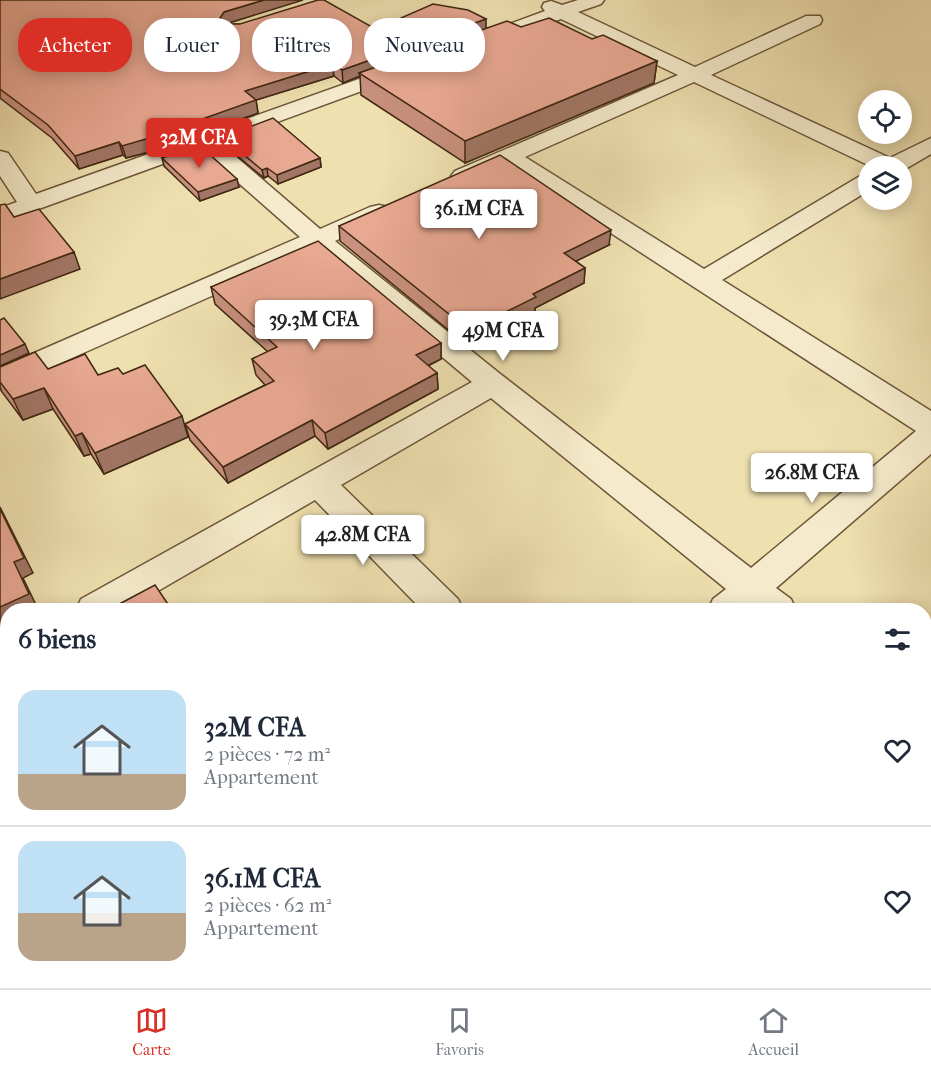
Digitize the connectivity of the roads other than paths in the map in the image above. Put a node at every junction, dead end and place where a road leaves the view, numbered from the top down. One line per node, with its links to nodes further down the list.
1 (536, 0): 3 (street)
2 (594, 0): 3 (street)
3 (561, 12): 5 (street); 7 (street)
4 (813, 20): 7 (street)
5 (485, 39)
6 (398, 72): 8 (street)
7 (694, 75): 10 (street); 12 (street)
8 (205, 142): 17 (street); 19 (street)
9 (931, 145): 11 (street)
10 (869, 156)
11 (910, 156)
12 (509, 157): 14 (street); 20 (street)
13 (0, 158): 17 (street)
14 (444, 184)
15 (858, 187): 20 (street)
16 (401, 202): 19 (street)
17 (30, 203): 18 (street)
18 (0, 216)
19 (315, 239): 21 (street); 22 (street)
20 (704, 280): 23 (street)
21 (0, 380)
22 (492, 384): 25 (street); 26 (street)
23 (931, 426)
24 (931, 436): 26 (street)
25 (318, 483): 27 (street); 28 (street)
26 (751, 589): 29 (street); 30 (street)
27 (106, 603)
28 (438, 603)
29 (734, 603)
30 (769, 603)

